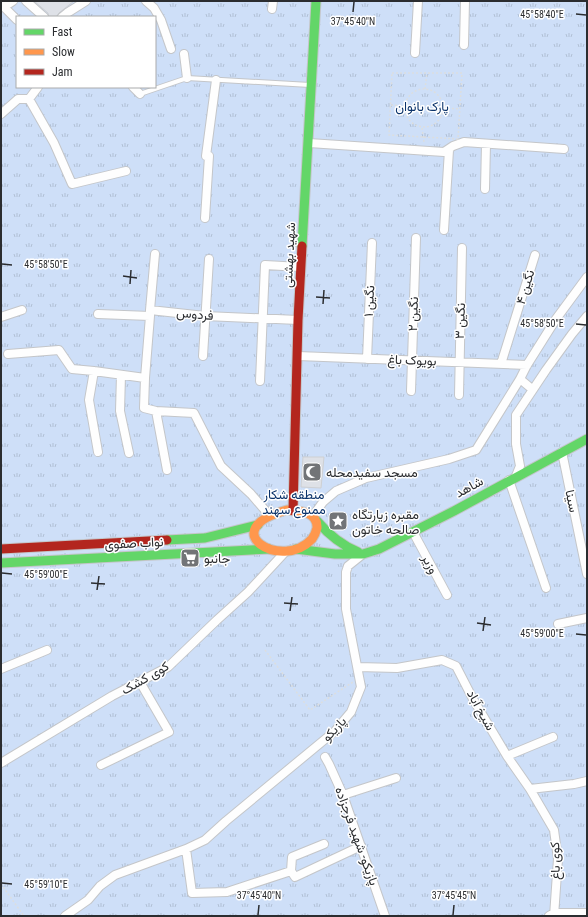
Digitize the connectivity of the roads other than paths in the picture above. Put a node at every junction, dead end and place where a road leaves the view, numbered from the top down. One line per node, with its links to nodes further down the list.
1 (13, 1): 8 (street)
2 (26, 1): 9 (street)
3 (86, 1): 10 (street)
4 (146, 1): 13 (street)
5 (316, 1): 18 (street, شهید بهشتی)
6 (418, 1): 14 (street)
7 (465, 1): 12 (street)
8 (3, 4): 11 (street)
9 (43, 16)
10 (63, 16)
11 (16, 19)
12 (464, 45)
13 (170, 49)
14 (416, 53)
15 (184, 54): 16 (street)
16 (187, 78): 17 (lane); 21 (lane)
17 (216, 80): 18 (lane); 30 (street)
18 (311, 85): 24 (street, شهید بهشتی)
19 (37, 88): 22 (street)
20 (134, 88): 21 (street)
21 (140, 94)
22 (29, 99): 23 (street); 28 (street)
23 (1, 114)
24 (309, 143): 27 (street); 38 (street, شهید بهشتی)
25 (486, 144): 26 (street); 27 (street); 29 (street)
26 (564, 149)
27 (449, 150): 31 (street)
28 (126, 171)
29 (485, 189)
30 (206, 218)
31 (444, 230)
32 (416, 238): 52 (street, نگین ۲)
33 (372, 243): 51 (street, نگین ۱)
34 (462, 248): 53 (street, نگین ۳)
35 (155, 254): 41 (street)
36 (535, 255): 54 (street, نگین ۴)
37 (209, 258): 43 (street)
38 (301, 267): 46 (street); 47 (street, شهید بهشتی)
39 (587, 277): 55 (street)
40 (22, 310): 45 (street)
41 (150, 313): 42 (street, فردوس); 43 (street, فردوس); 58 (street)
42 (98, 314)
43 (205, 316): 46 (street, فردوس); 49 (street)
44 (587, 316): 61 (street)
45 (1, 317)
46 (264, 318): 47 (street, فردوس); 60 (street)
47 (298, 320): 50 (street, شهید بهشتی)
48 (8, 354): 56 (street)
49 (203, 356)
50 (298, 356): 51 (street, بویوک باغ); 71 (street, شهید بهشتی)
51 (366, 359): 52 (street, بویوک باغ)
52 (411, 360): 53 (street, بویوک باغ); 62 (street, نگین ۲)
53 (459, 362): 54 (street, بویوک باغ); 63 (street, نگین ۳)
54 (501, 364): 55 (street, بویوک باغ)
55 (526, 365): 59 (street)
56 (94, 371): 57 (street); 66 (street)
57 (121, 375): 58 (street); 68 (street)
58 (145, 378): 64 (street)
59 (520, 379): 61 (street); 73 (street)
60 (260, 381)
61 (532, 389): 70 (street)
62 (411, 391)
63 (459, 395)
64 (156, 411): 69 (street); 72 (street)
65 (587, 439): 67 (street, شاهد)
66 (98, 452)
67 (562, 452): 70 (street, شاهد); 80 (street, سینا)
68 (129, 453)
69 (167, 470)
70 (512, 478): 75 (street, شاهد); 84 (street)
71 (293, 511): 72 (street); 73 (street)
72 (270, 516): 74 (street)
73 (315, 518): 78 (street); 81 (street)
74 (258, 524): 76 (street, نواب صفوی); 77 (street)
75 (413, 532): 81 (street, شاهد); 85 (street, وزیر)
76 (1, 549)
77 (269, 549): 79 (street); 82 (street, نواب صفوی)
78 (296, 549): 79 (street); 81 (street, شاهد)
79 (286, 551): 91 (street, کوی کشک)
80 (585, 552): 83 (street, سینا)
81 (362, 554): 89 (street, پازیکو)
82 (1, 563)
83 (587, 574)
84 (546, 588)
85 (447, 595)
86 (587, 618): 87 (street)
87 (558, 624)
88 (47, 650): 90 (street)
89 (358, 667): 93 (street, شیخ آباد); 103 (street, پازیکو)
90 (1, 669)
91 (140, 682): 95 (street, کوی کشک); 96 (street)
92 (553, 737): 93 (street)
93 (507, 756): 99 (street, شیخ آباد)
94 (325, 757): 100 (street, پازیکو- شهید فرجزاده)
95 (1, 763)
96 (101, 765)
97 (396, 778): 100 (street)
98 (587, 781): 99 (street)
99 (530, 789): 106 (street, کوی باغ)
100 (343, 795): 102 (street, پازیکو- شهید فرجزاده)
101 (324, 844): 104 (street)
102 (361, 846): 104 (street); 108 (street, پازیکو- شهید فرجزاده)
103 (186, 849): 104 (street); 107 (street, پازیکو)
104 (291, 871)
105 (587, 913): 106 (street)
106 (552, 915)
107 (65, 916)
108 (385, 916)

